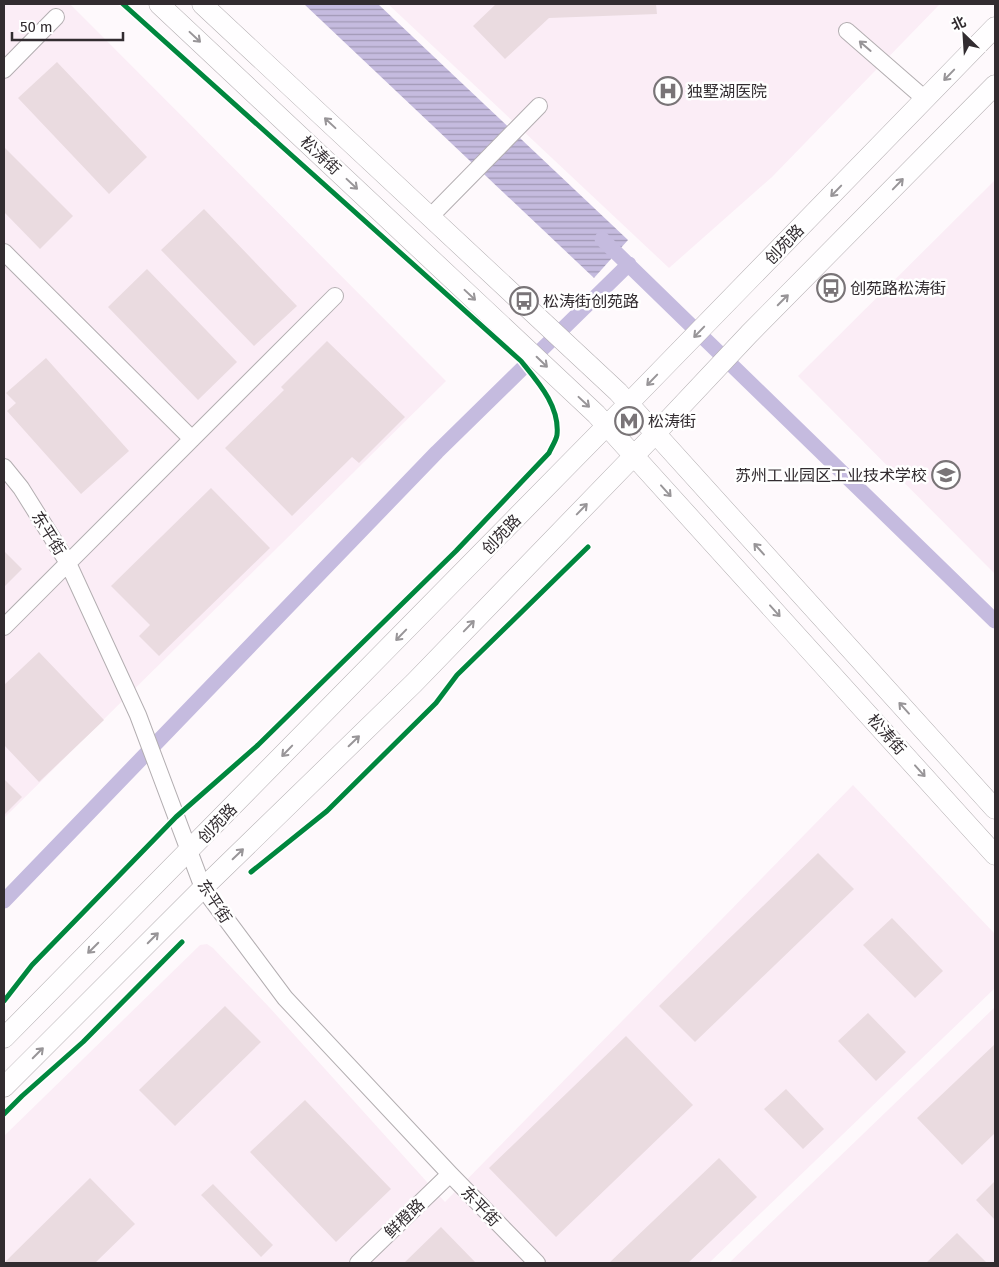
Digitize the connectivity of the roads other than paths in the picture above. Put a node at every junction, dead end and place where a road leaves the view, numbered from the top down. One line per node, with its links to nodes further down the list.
1 (159, 4): 14 (main road, 松涛街, one-way to 14)
2 (202, 4): 10 (main road, 松涛街, one-way to 2)
3 (56, 17): 6 (street)
4 (995, 28): 8 (main road, 创苑路, one-way to 8)
5 (847, 31): 8 (street, one-way to 5)
6 (4, 70)
7 (995, 85): 15 (main road, one-way to 7)
8 (925, 99): 13 (main road, 创苑路, one-way to 13)
9 (539, 106): 10 (street)
10 (430, 217): 13 (main road, 松涛街)
11 (4, 252): 16 (street)
12 (335, 296): 16 (street)
13 (628, 404): 14 (main road, 创苑路); 15 (main road, 松涛街)
14 (607, 426): 17 (main road, 松涛街); 22 (main road, 创苑路, one-way to 22)
15 (655, 434): 17 (main road); 21 (main road, 松涛街, one-way to 15)
16 (192, 439): 19 (street)
17 (634, 455): 23 (main road, 松涛街, one-way to 23); 24 (main road, one-way to 17)
18 (4, 468): 19 (street, 东平街)
19 (68, 563): 20 (street); 22 (street, 东平街)
20 (4, 627)
21 (995, 809)
22 (189, 852): 24 (street, 东平街); 25 (main road, 创苑路, one-way to 25)
23 (995, 854)
24 (203, 888): 26 (main road, one-way to 24); 27 (street, 东平街)
25 (4, 1038)
26 (4, 1087)
27 (450, 1174): 28 (street, 鲜橙路); 29 (street, 东平街)
28 (358, 1263)
29 (537, 1263)

